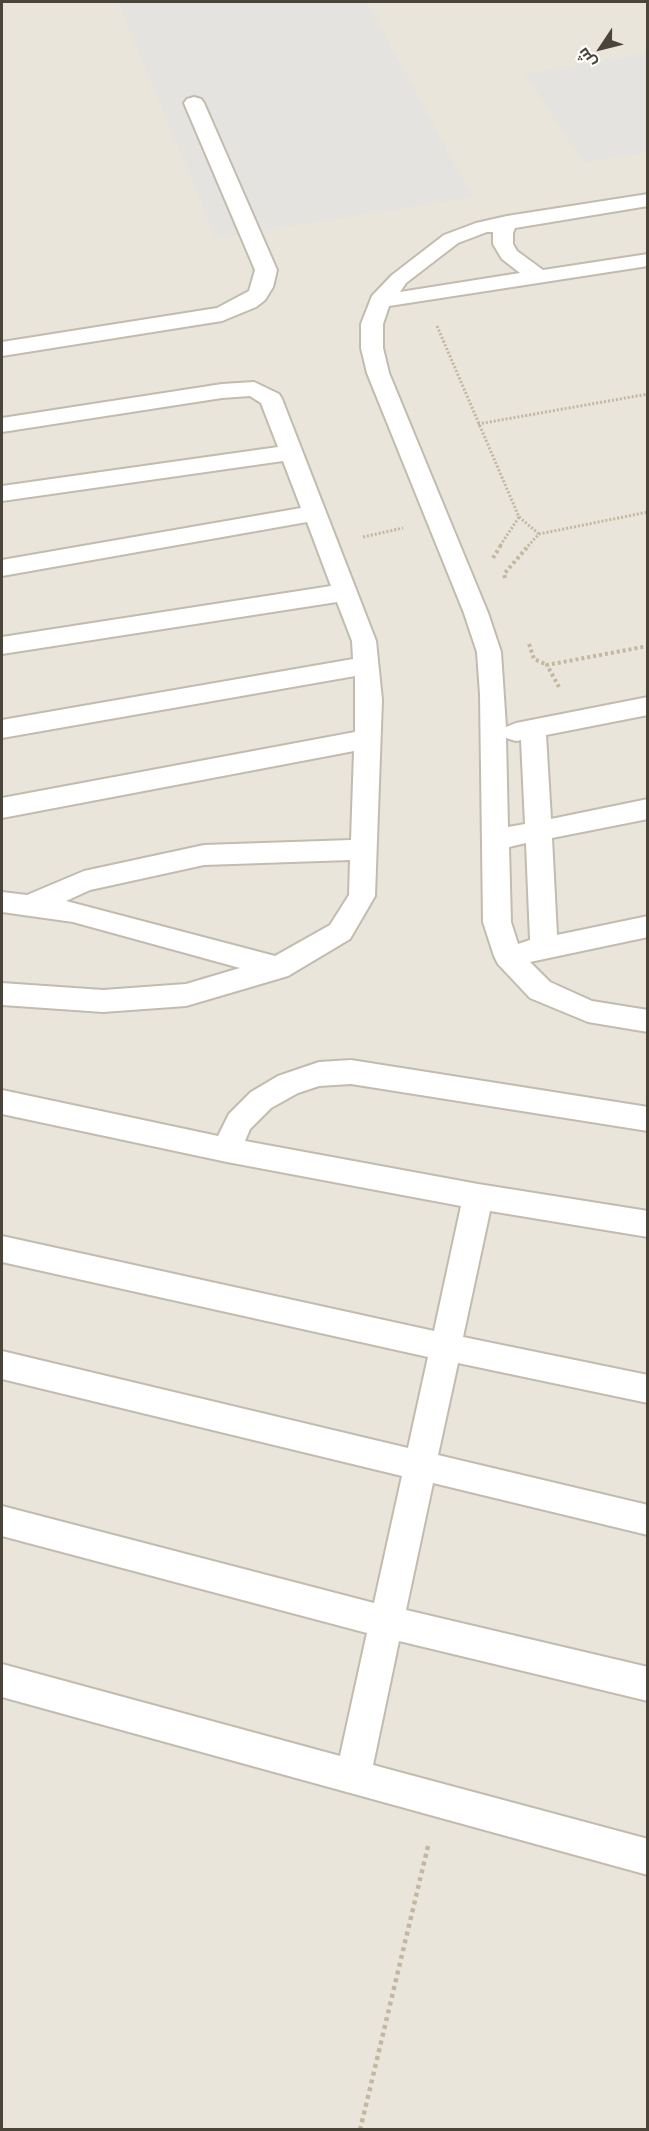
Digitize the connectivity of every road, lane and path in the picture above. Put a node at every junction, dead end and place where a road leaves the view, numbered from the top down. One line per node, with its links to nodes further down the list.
1 (194, 102): 8 (lane)
2 (648, 200): 3 (lane)
3 (507, 222): 5 (lane); 6 (lane)
4 (648, 260): 5 (lane)
5 (538, 276): 6 (lane)
6 (380, 301): 17 (lane)
7 (435, 321): 10 (path)
8 (2, 348)
9 (648, 394): 10 (path)
10 (478, 424): 16 (path)
11 (2, 425): 12 (lane)
12 (292, 452): 13 (lane); 15 (lane)
13 (2, 495)
14 (648, 512): 18 (path)
15 (315, 513): 19 (lane); 20 (lane)
16 (519, 517): 18 (path); 21 (path)
17 (439, 521): 19 (path); 21 (lane)
18 (539, 534): 22 (path)
19 (327, 545): 23 (lane)
20 (2, 568)
21 (460, 573): 33 (lane)
22 (507, 585)
23 (345, 592): 25 (lane); 27 (lane)
24 (527, 638): 28 (path)
25 (2, 646)
26 (648, 646): 28 (path)
27 (366, 665): 31 (lane); 34 (lane)
28 (547, 665): 30 (path)
29 (648, 706): 30 (lane)
30 (604, 715): 32 (lane)
31 (2, 729)
32 (533, 729): 33 (lane); 37 (lane)
33 (493, 737): 38 (lane)
34 (368, 739): 35 (lane); 39 (lane)
35 (2, 808)
36 (648, 809): 37 (lane)
37 (538, 832): 38 (lane); 43 (lane)
38 (494, 840): 44 (lane)
39 (364, 850): 41 (lane); 45 (lane)
40 (2, 902): 41 (lane)
41 (29, 906): 45 (lane)
42 (648, 926): 43 (lane)
43 (544, 949): 44 (lane)
44 (507, 956): 47 (lane)
45 (278, 968): 46 (lane)
46 (2, 994)
47 (648, 1021)
48 (2, 1102): 50 (lane)
49 (648, 1119): 50 (lane)
50 (227, 1150): 51 (lane)
51 (478, 1197): 52 (lane); 54 (lane)
52 (648, 1224)
53 (2, 1249): 54 (lane)
54 (446, 1347): 56 (lane); 57 (lane)
55 (2, 1365): 57 (lane)
56 (648, 1389)
57 (420, 1465): 58 (lane); 60 (lane)
58 (648, 1520)
59 (2, 1521): 60 (lane)
60 (386, 1622): 62 (lane); 63 (lane)
61 (2, 1681): 63 (lane)
62 (648, 1684)
63 (353, 1777): 64 (lane)
64 (439, 1801): 65 (lane); 66 (path)
65 (648, 1857)
66 (360, 2130)

